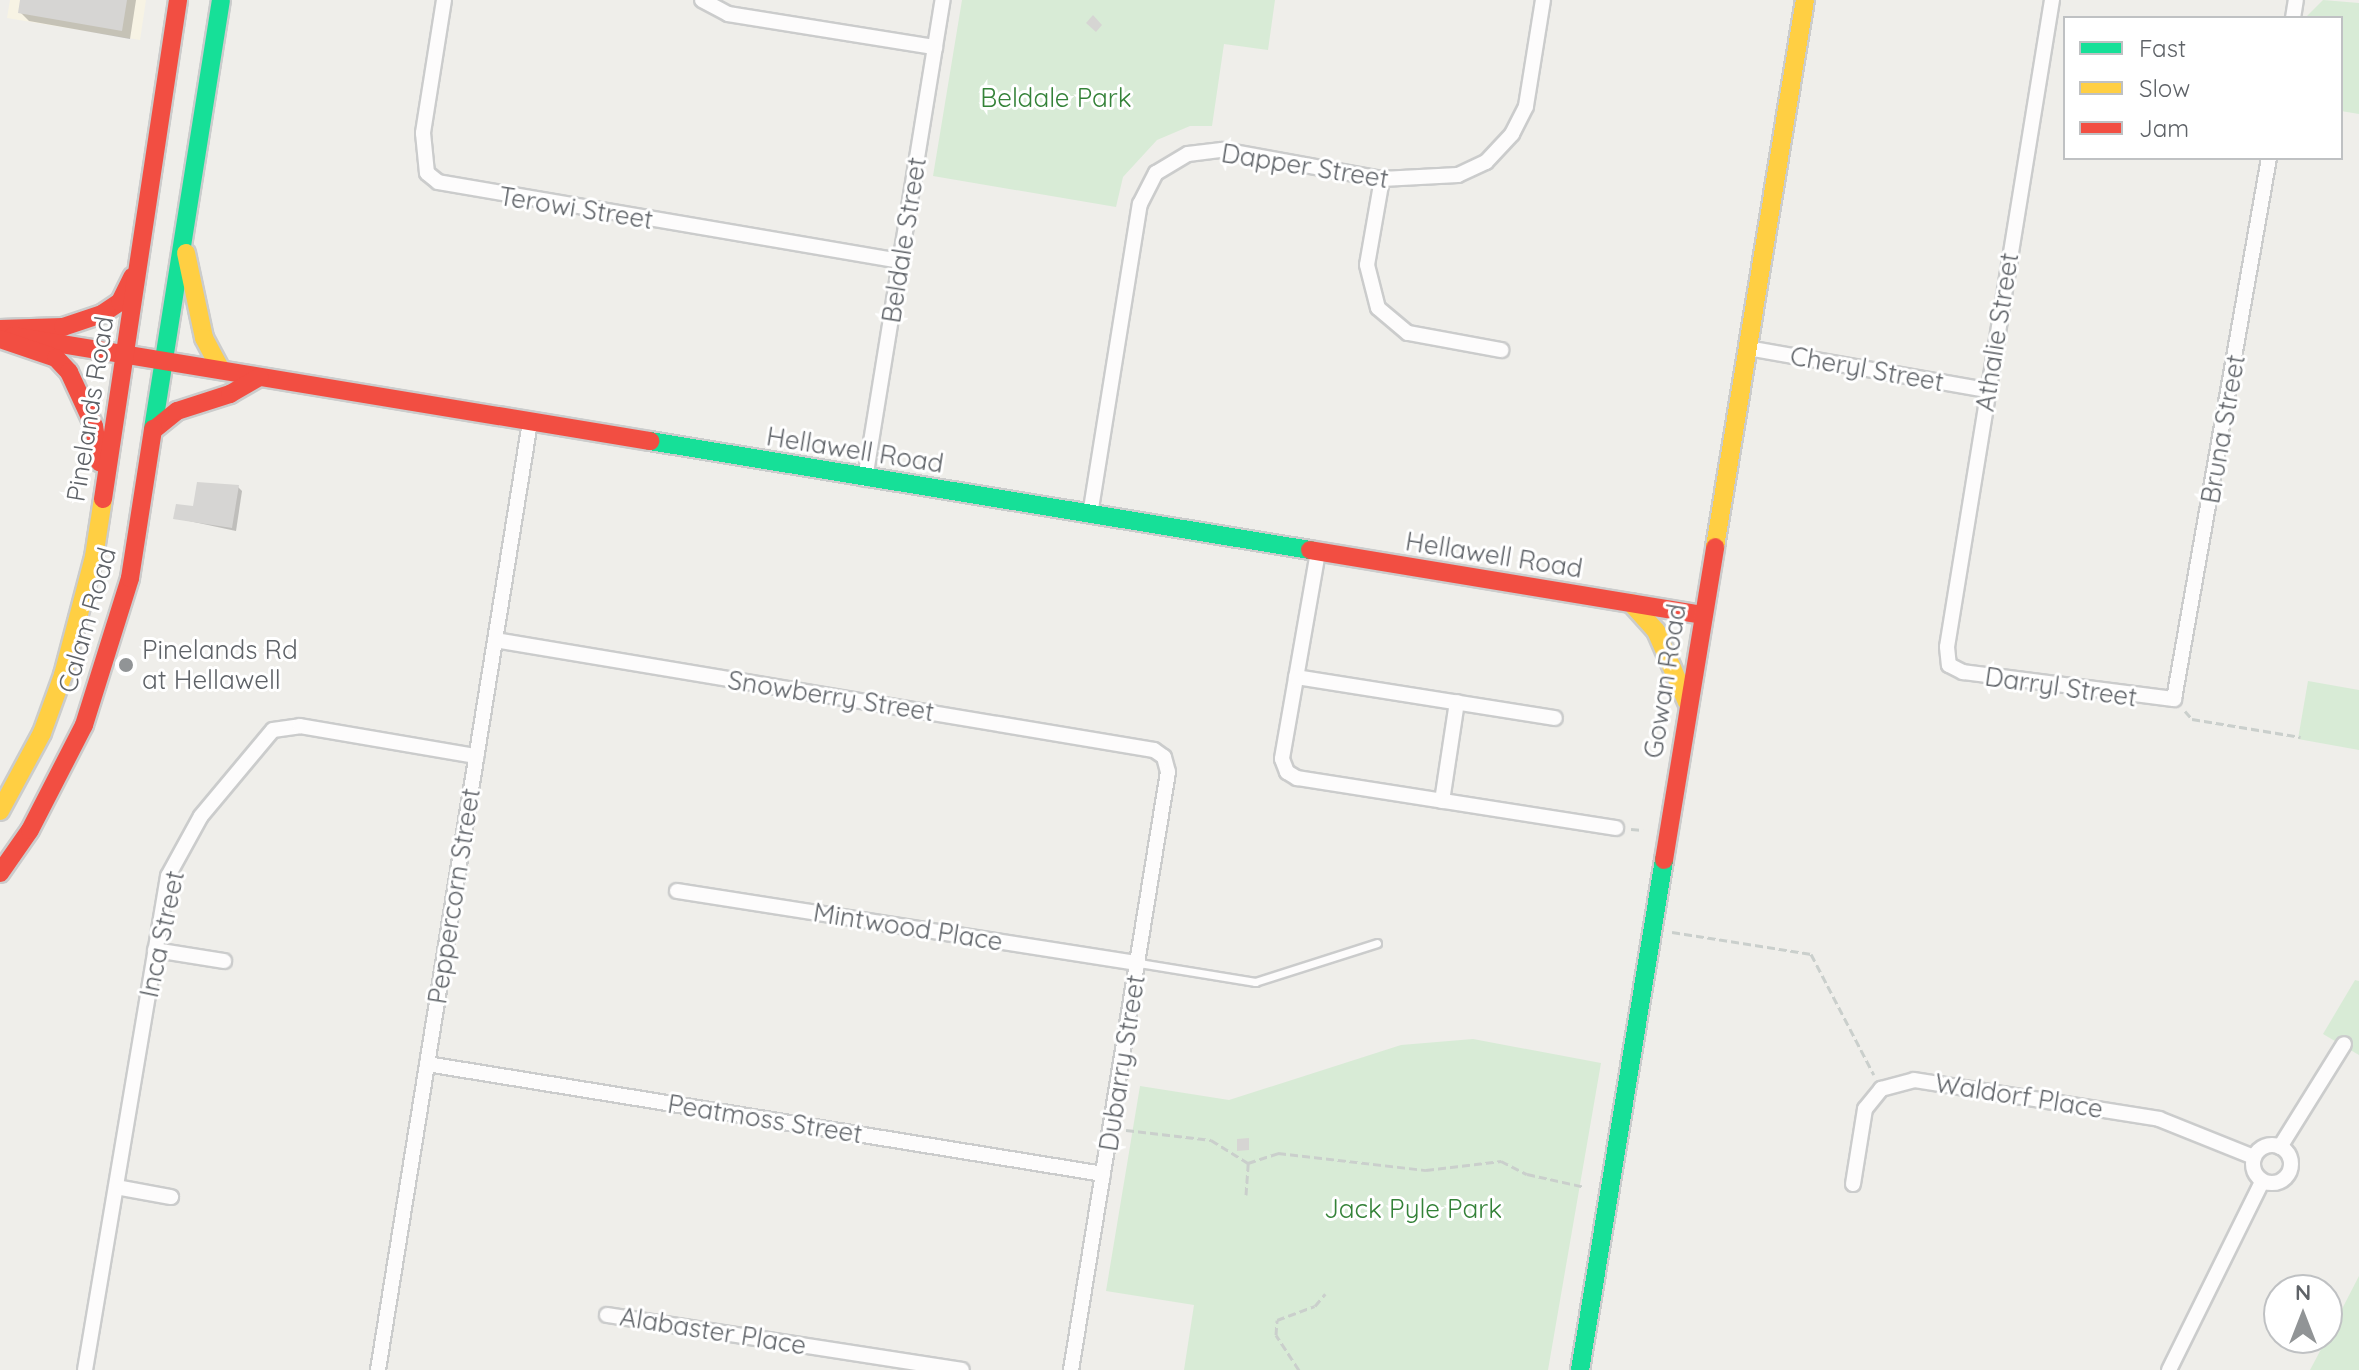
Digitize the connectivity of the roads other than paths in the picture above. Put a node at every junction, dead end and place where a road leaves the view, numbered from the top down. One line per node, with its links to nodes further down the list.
1 (178, 0): 14 (main road, Pinelands Road)
2 (221, 0): 12 (main road)
3 (444, 0): 13 (street, Terowi Street)
4 (702, 0): 9 (street)
5 (943, 0): 9 (street, Beldale Street)
6 (1543, 0): 11 (street, Dapper Street)
7 (1805, 0): 16 (main road, Gowan Road)
8 (2052, 0): 22 (street, Athalie Street)
9 (935, 47): 13 (street, Beldale Street)
10 (2269, 160): 34 (street, Bruna Street)
11 (1382, 179): 17 (street); 27 (street, Dapper Street)
12 (183, 235): 19 (main road); 20 (main road)
13 (901, 261): 25 (street, Beldale Street)
14 (138, 263): 15 (main road); 18 (main road, Pinelands Road)
15 (0, 334): 18 (main road, Hellawell Road); 26 (main road)
16 (1748, 348): 22 (street, Cheryl Street); 30 (main road, Gowan Road)
17 (1501, 350)
18 (124, 355): 19 (main road, Hellawell Road); 26 (main road, Pinelands Road)
19 (164, 361): 20 (main road, Hellawell Road); 24 (main road, Calam Road)
20 (221, 370): 21 (main road, Hellawell Road)
21 (259, 377): 23 (main road, Hellawell Road); 24 (main road)
22 (1987, 390): 32 (street, Athalie Street)
23 (530, 422): 25 (main road, Hellawell Road); 31 (street, Peppercorn Street)
24 (156, 428): 43 (main road, Calam Road)
25 (865, 479): 27 (main road, Hellawell Road)
26 (102, 497): 41 (main road, Pinelands Road)
27 (1090, 515): 28 (main road, Hellawell Road)
28 (1318, 552): 29 (main road, Hellawell Road); 33 (street)
29 (1631, 603): 30 (main road, Hellawell Road); 36 (main road)
30 (1701, 615): 36 (main road, Gowan Road)
31 (495, 640): 38 (street, Peppercorn Street); 39 (street, Snowberry Street)
32 (1949, 665): 34 (street, Darryl Street)
33 (1296, 677): 35 (street); 40 (street)
34 (2174, 699)
35 (1457, 702): 37 (street); 40 (street)
36 (1688, 703): 63 (main road, Gowan Road)
37 (1555, 718)
38 (476, 756): 46 (street, Inca Street); 50 (street, Peppercorn Street)
39 (1164, 757): 48 (street, Dubarry Street)
40 (1442, 801): 42 (street)
41 (0, 811)
42 (1616, 828)
43 (0, 873)
44 (677, 891): 48 (street, Mintwood Place)
45 (1377, 943): 48 (lane)
46 (155, 950): 47 (street); 56 (street, Inca Street)
47 (224, 961)
48 (1138, 963): 53 (street, Dubarry Street)
49 (2344, 1044): 51 (street)
50 (427, 1064): 53 (street, Peatmoss Street); 60 (street, Peppercorn Street)
51 (2280, 1147): 52 (street); 54 (street)
52 (2254, 1157): 54 (street); 55 (street, Waldorf Place)
53 (1103, 1174): 62 (street, Dubarry Street)
54 (2262, 1182): 64 (street)
55 (1853, 1184)
56 (116, 1187): 57 (street); 59 (street, Inca Street)
57 (171, 1197)
58 (607, 1315): 61 (street, Alabaster Place)
59 (85, 1370)
60 (378, 1370)
61 (962, 1370)
62 (1071, 1370)
63 (1580, 1370)
64 (2169, 1370)

